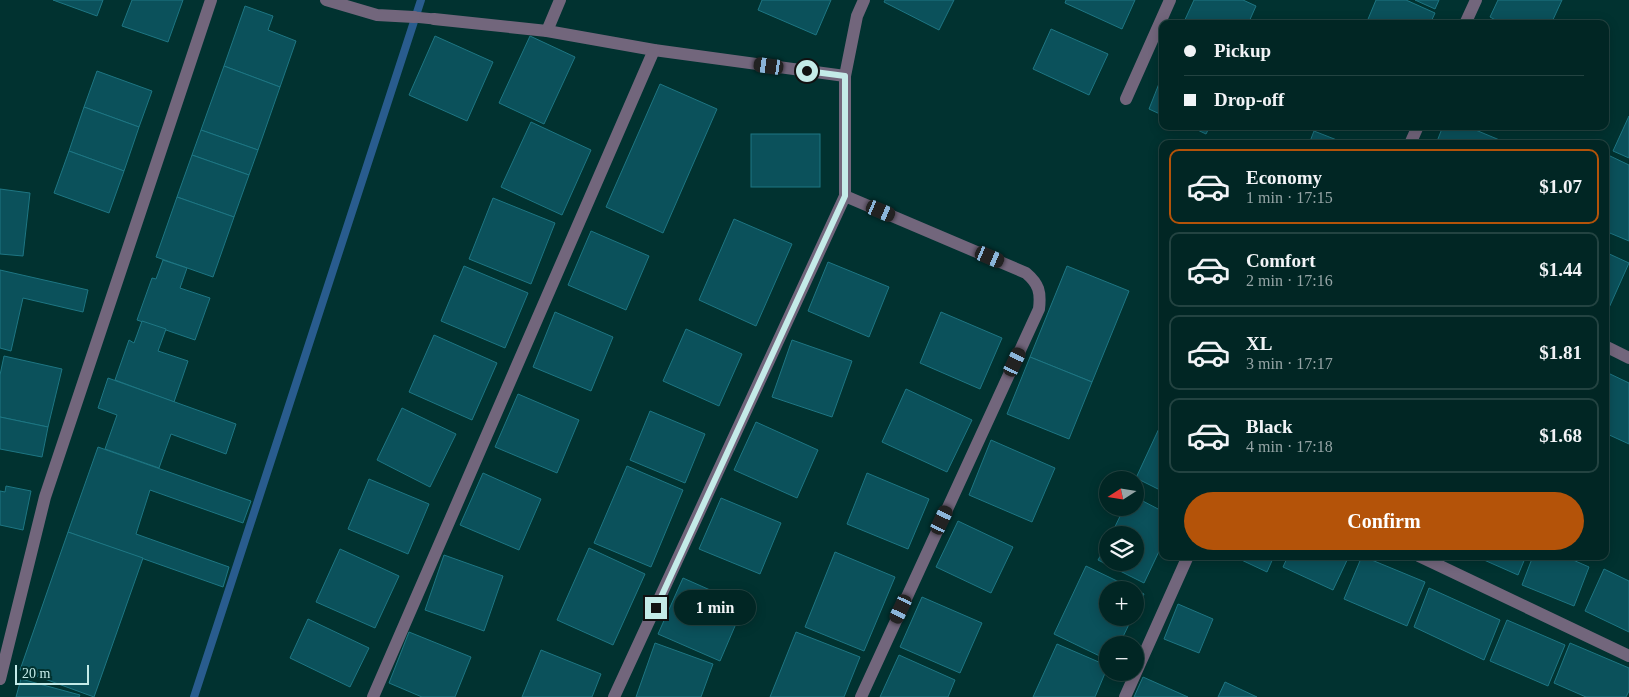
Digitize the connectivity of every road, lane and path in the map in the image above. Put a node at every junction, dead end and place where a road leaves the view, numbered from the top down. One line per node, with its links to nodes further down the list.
1 (211, 0): 22 (street)
2 (326, 0): 7 (street)
3 (560, 0): 12 (street)
4 (864, 0): 14 (street)
5 (1170, 0): 9 (street)
6 (1476, 0): 10 (street)
7 (414, 18): 8 (lane)
8 (434, 19): 12 (street)
9 (1161, 20)
10 (1467, 20)
11 (1159, 25): 15 (street)
12 (546, 31): 13 (street)
13 (654, 50): 14 (street); 23 (street)
14 (845, 76): 16 (street)
15 (1126, 99)
16 (845, 196): 24 (street); 25 (street)
17 (1609, 347): 18 (street)
18 (1628, 354)
19 (1186, 560): 26 (street)
20 (1427, 560): 21 (street)
21 (1629, 656)
22 (0, 679)
23 (373, 697)
24 (614, 697)
25 (861, 697)
26 (1125, 697)

